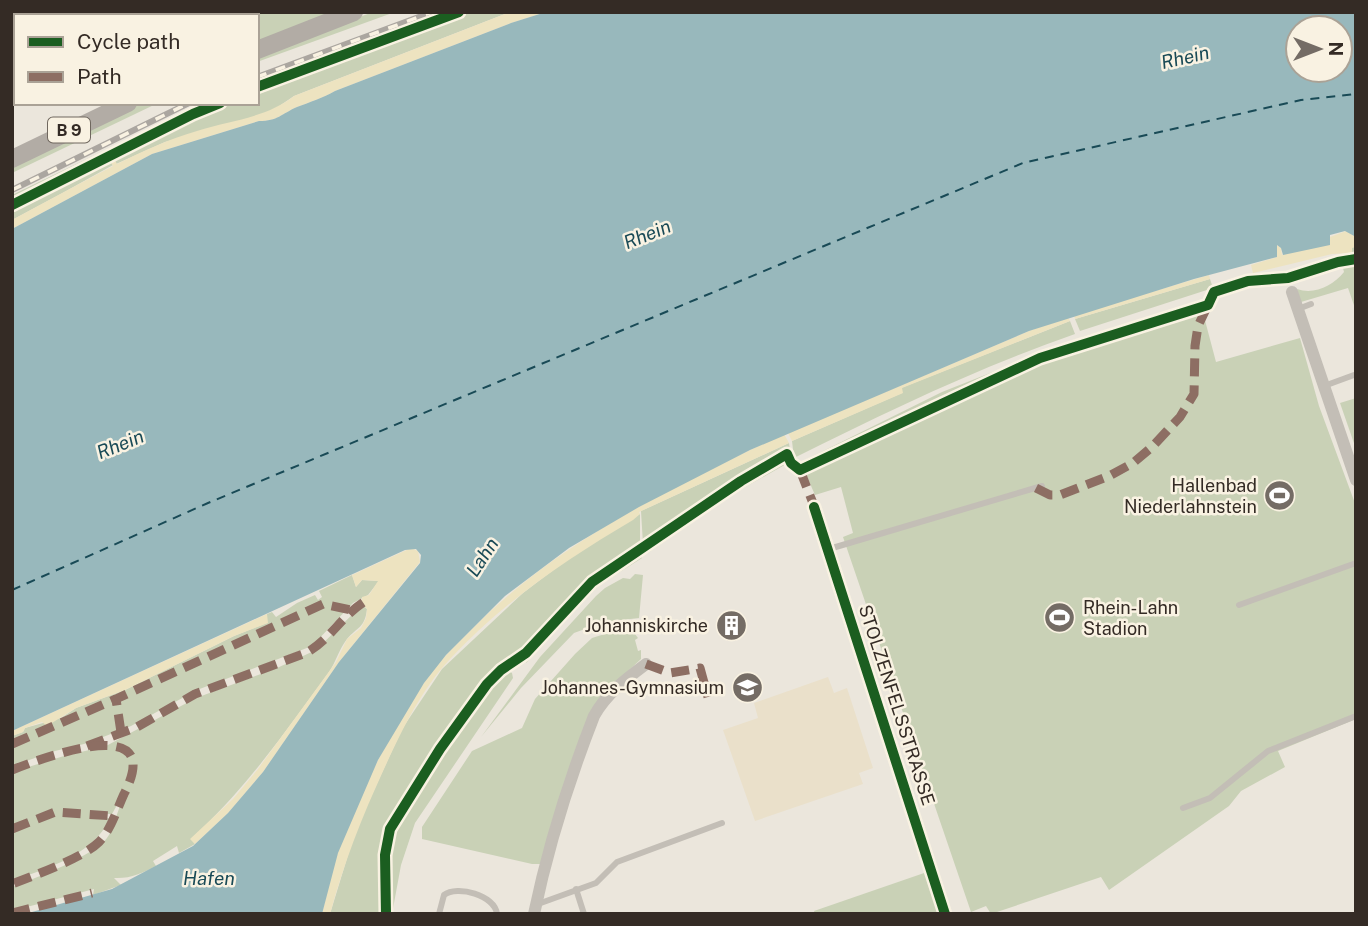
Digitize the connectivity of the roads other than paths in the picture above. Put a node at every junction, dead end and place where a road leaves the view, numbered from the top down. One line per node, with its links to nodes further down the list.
1 (354, 12): 2 (main road)
2 (259, 49)
3 (124, 105): 4 (main road, B 9)
4 (12, 159)
5 (1292, 292): 7 (street)
6 (1311, 304): 7 (lane)
7 (1298, 309): 9 (street)
8 (1354, 375): 9 (lane)
9 (1324, 386): 10 (street)
10 (1356, 480)
11 (1042, 486): 13 (lane)
12 (814, 507): 13 (street, STOLZENFELSSTRASSE)
13 (829, 549): 25 (street, STOLZENFELSSTRASSE)
14 (1356, 563): 15 (lane)
15 (1239, 605)
16 (646, 664): 21 (street)
17 (1356, 716): 18 (lane)
18 (1183, 808)
19 (722, 824): 20 (lane)
20 (576, 890): 21 (lane); 24 (lane)
21 (535, 909)
22 (439, 914): 23 (lane)
23 (497, 914)
24 (584, 914)
25 (945, 914)

